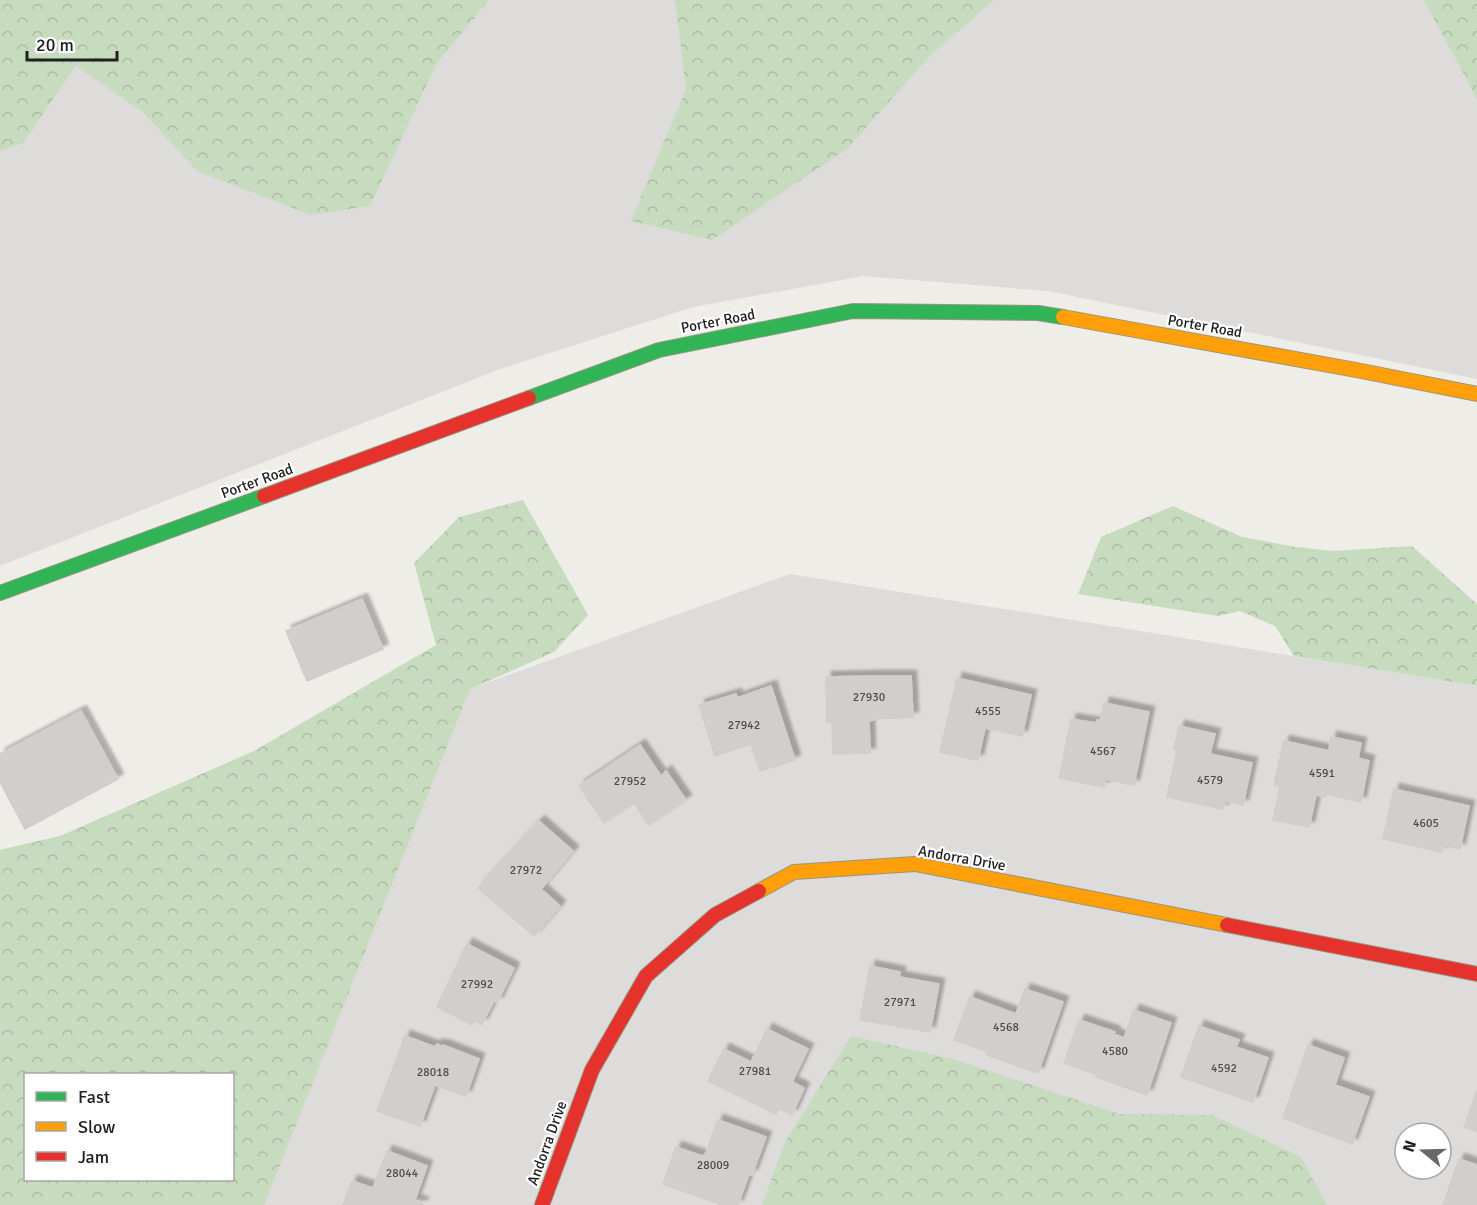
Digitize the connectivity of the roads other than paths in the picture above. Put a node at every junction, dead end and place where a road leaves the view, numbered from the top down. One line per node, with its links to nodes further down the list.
1 (1477, 394): 2 (main road, Porter Road)
2 (0, 593)
3 (1477, 974): 4 (main road, Andorra Drive)
4 (542, 1205)

